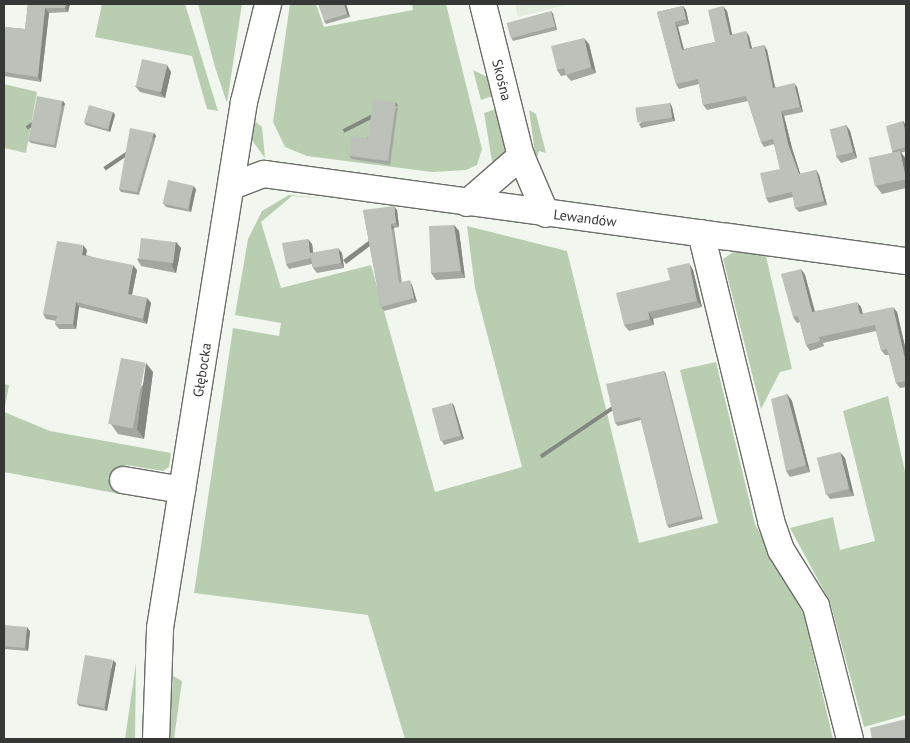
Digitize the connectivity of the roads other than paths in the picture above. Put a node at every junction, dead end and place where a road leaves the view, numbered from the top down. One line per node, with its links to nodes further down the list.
1 (268, 4): 3 (street, Głębocka)
2 (483, 4): 4 (street, Skośna)
3 (240, 132): 5 (street); 6 (street, Głębocka)
4 (522, 156): 7 (street); 8 (street, Skośna)
5 (264, 174): 6 (street, Lewandów); 7 (street, Lewandów)
6 (232, 186): 12 (street, Głębocka)
7 (467, 203): 8 (street, Lewandów)
8 (546, 214): 9 (street, Lewandów)
9 (701, 233): 10 (street, Lewandów); 14 (street)
10 (906, 261)
11 (124, 480): 12 (street)
12 (182, 490): 13 (street, Głębocka)
13 (156, 739)
14 (850, 739)

